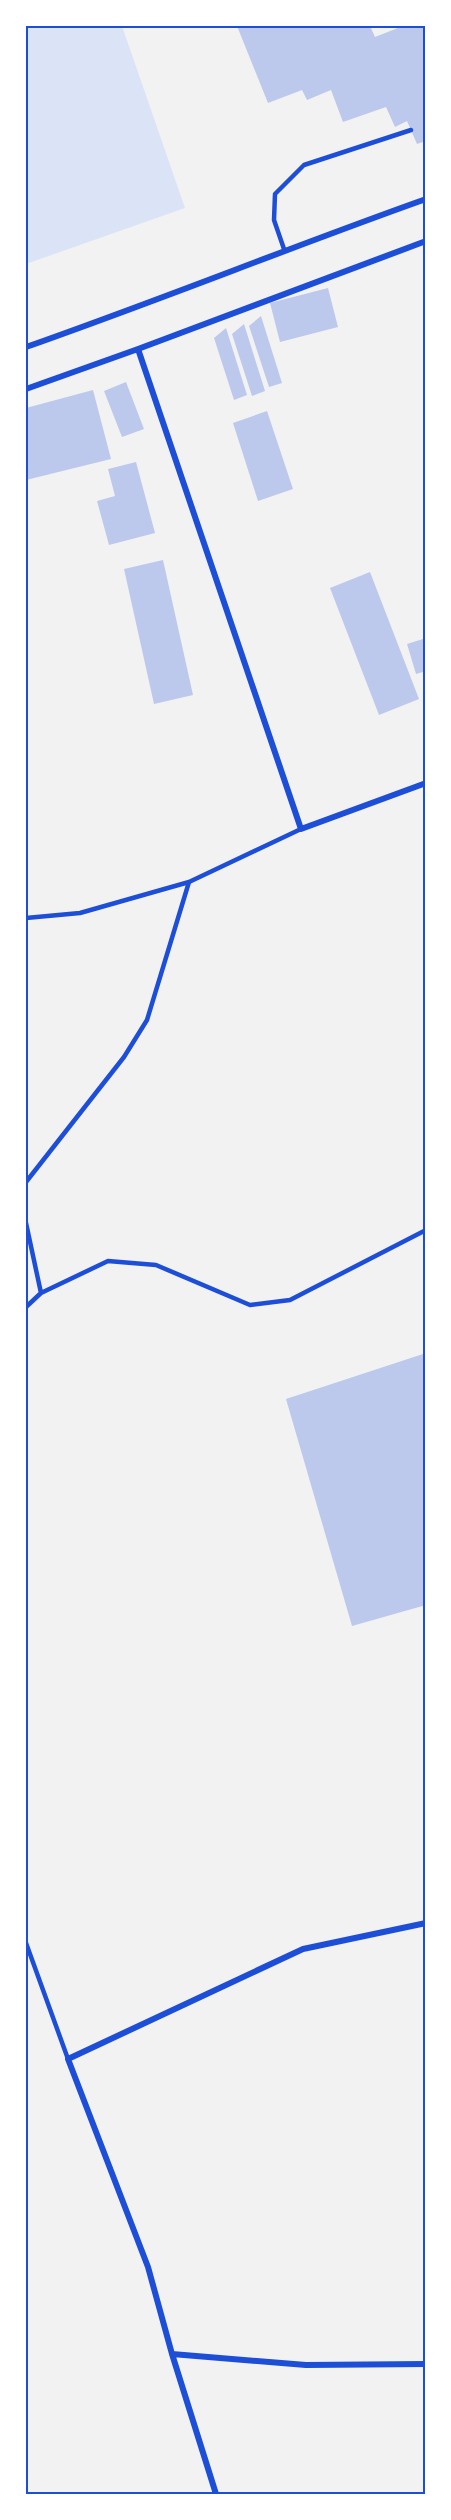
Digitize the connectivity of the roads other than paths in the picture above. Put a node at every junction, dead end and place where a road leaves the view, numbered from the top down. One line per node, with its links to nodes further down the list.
1 (411, 130): 4 (lane)
2 (426, 199): 4 (street)
3 (426, 242): 6 (street)
4 (284, 249): 5 (street)
5 (26, 347)
6 (138, 349): 7 (street); 9 (street)
7 (26, 388)
8 (426, 783): 9 (street)
9 (301, 829): 10 (lane)
10 (189, 882): 11 (lane); 12 (lane)
11 (26, 918)
12 (26, 1182)
13 (26, 1223): 15 (lane)
14 (426, 1230): 15 (lane)
15 (41, 1293): 16 (lane)
16 (26, 1307)
17 (426, 1923): 19 (street)
18 (26, 1943): 19 (lane)
19 (68, 2059): 20 (street)
20 (172, 2354): 21 (street); 22 (street)
21 (426, 2364)
22 (216, 2494)

